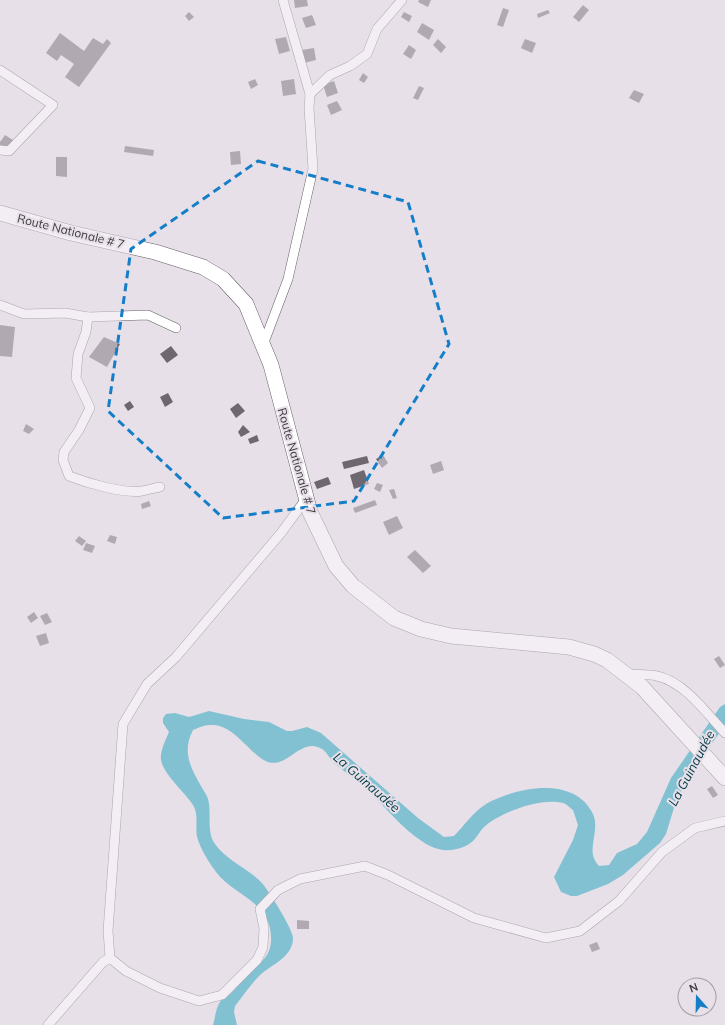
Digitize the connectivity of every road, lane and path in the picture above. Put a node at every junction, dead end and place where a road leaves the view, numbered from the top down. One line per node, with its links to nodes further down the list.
1 (283, 0): 4 (street)
2 (402, 0): 4 (street)
3 (0, 70): 5 (street)
4 (310, 94): 10 (street)
5 (0, 150)
6 (0, 213): 10 (main road, Route Nationale # 7)
7 (0, 305): 8 (street)
8 (88, 317): 9 (street); 11 (street)
9 (176, 328)
10 (263, 345): 12 (main road, Route Nationale # 7)
11 (160, 487)
12 (306, 499): 13 (main road, Route Nationale # 7); 17 (street)
13 (625, 674): 14 (street); 15 (main road, Route Nationale # 7)
14 (725, 734)
15 (724, 778)
16 (725, 821): 17 (street)
17 (110, 958): 18 (street)
18 (48, 1025)

